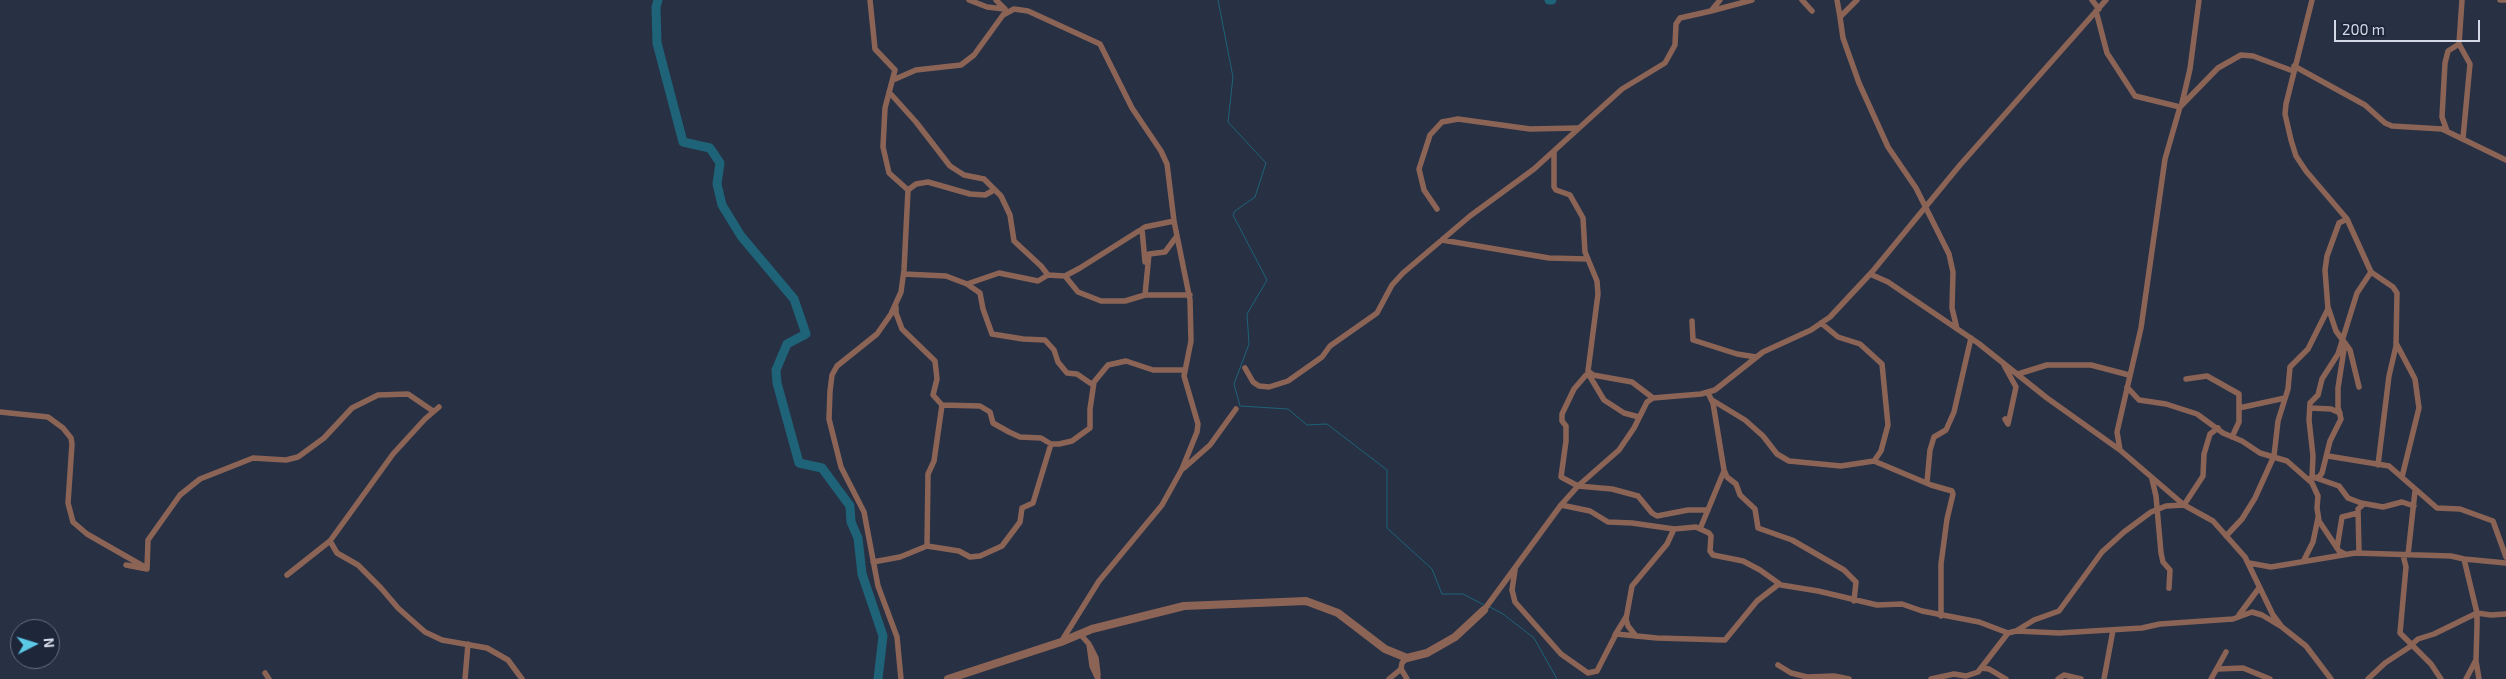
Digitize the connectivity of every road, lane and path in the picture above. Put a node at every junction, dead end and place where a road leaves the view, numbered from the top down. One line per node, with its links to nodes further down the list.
1 (870, 0): 23 (street)
2 (969, 0): 16 (street)
3 (996, 0): 16 (street)
4 (1720, 0): 18 (street)
5 (1752, 0): 18 (street)
6 (1802, 0): 19 (street)
7 (1837, 0): 20 (street)
8 (1857, 0): 20 (street)
9 (2092, 0): 17 (street)
10 (2106, 0): 17 (street)
11 (2199, 0): 25 (street)
12 (2312, 0): 22 (street)
13 (2462, 0): 21 (street)
14 (2500, 0): 15 (street)
15 (2506, 0)
16 (1007, 10): 23 (street); 36 (street)
17 (2098, 10): 25 (street); 34 (street)
18 (1711, 11): 26 (street)
19 (1812, 11)
20 (1840, 17): 34 (street)
21 (2459, 44): 27 (street); 28 (street)
22 (2293, 69): 25 (street); 27 (street); 35 (street)
23 (893, 80): 24 (street)
24 (889, 92): 31 (street); 32 (street)
25 (2181, 105): 64 (street)
26 (1578, 128): 29 (street); 33 (street)
27 (2447, 131): 28 (street)
28 (2463, 138): 30 (street)
29 (1554, 151): 39 (street); 40 (street)
30 (2506, 160)
31 (908, 190): 32 (street); 43 (street)
32 (994, 190): 45 (street)
33 (1437, 208)
34 (1926, 209): 44 (street); 54 (street)
35 (2346, 219): 42 (street); 51 (street)
36 (1174, 221): 37 (street); 38 (street)
37 (1142, 229): 41 (street); 46 (street)
38 (1177, 236): 41 (street); 49 (street)
39 (1442, 240): 40 (street); 60 (street)
40 (1586, 259): 63 (street)
41 (1146, 269): 48 (street)
42 (2371, 272): 56 (street); 57 (street)
43 (904, 274): 47 (street); 50 (street)
44 (1870, 274): 53 (street); 54 (street)
45 (1048, 276): 46 (street); 47 (street)
46 (1065, 276): 48 (street)
47 (967, 284): 66 (street)
48 (1145, 295): 49 (street)
49 (1190, 295): 61 (street)
50 (896, 305): 73 (street); 121 (street)
51 (2328, 306): 56 (street); 71 (street)
52 (1692, 321): 58 (street)
53 (1820, 324): 58 (street); 89 (street)
54 (1957, 329): 55 (street)
55 (1970, 338): 59 (street); 96 (street)
56 (2344, 342): 68 (street); 75 (street); 78 (street)
57 (2396, 343): 90 (street); 93 (street)
58 (1756, 356): 69 (street)
59 (2002, 361): 62 (street); 80 (street)
60 (1245, 368)
61 (1185, 370): 66 (street); 91 (street)
62 (2018, 374): 64 (street); 84 (street)
63 (1591, 375): 70 (street); 79 (street); 97 (street)
64 (2129, 375): 67 (street)
65 (2186, 379): 74 (street)
66 (1093, 385): 85 (street)
67 (2127, 387): 81 (street); 82 (street)
68 (2359, 387)
69 (1708, 393): 70 (street); 72 (street)
70 (1653, 398): 79 (street)
71 (2285, 398): 74 (street); 87 (street)
72 (1712, 400): 89 (street); 92 (street)
73 (942, 405): 85 (street); 113 (street)
74 (2239, 408): 83 (street)
75 (2310, 408): 78 (street); 95 (street)
76 (1236, 409): 91 (street)
77 (0, 412): 126 (street)
78 (2340, 413): 88 (street)
79 (1640, 418): 97 (street)
80 (2005, 419)
81 (2218, 428): 83 (street); 101 (street)
82 (2117, 432): 84 (street); 86 (street)
83 (2232, 437): 87 (street)
84 (2104, 439): 86 (street)
85 (1051, 444): 113 (street)
86 (2120, 450): 94 (street)
87 (2274, 456): 95 (street); 109 (street)
88 (2328, 456): 90 (street); 95 (street)
89 (1876, 462): 96 (street)
90 (2378, 465): 93 (street)
91 (1182, 469): 145 (street)
92 (1724, 470): 103 (street); 131 (street)
93 (2402, 477): 98 (street)
94 (2152, 478): 101 (street); 104 (street)
95 (2312, 478): 99 (street); 106 (street)
96 (1927, 482): 135 (street)
97 (1578, 486): 100 (street); 103 (street)
98 (2415, 491): 102 (street); 112 (street)
99 (2364, 504): 102 (street); 105 (street)
100 (1561, 505): 107 (street); 125 (street)
101 (2184, 505): 104 (street); 109 (street)
102 (2414, 506): 117 (street)
103 (1708, 510): 108 (street)
104 (2154, 511): 129 (street); 140 (street)
105 (2358, 513): 114 (street); 115 (street)
106 (2318, 516): 114 (street); 119 (street)
107 (1674, 529): 108 (street); 136 (street)
108 (1700, 529): 128 (street)
109 (2226, 536): 123 (street)
110 (2506, 538): 112 (street)
111 (330, 541): 126 (street); 127 (street); 146 (street)
112 (2503, 545): 118 (street)
113 (927, 546): 121 (street)
114 (2337, 548): 116 (street)
115 (2359, 553): 116 (street); 117 (street)
116 (2345, 554): 119 (street)
117 (2406, 555): 120 (street); 147 (street)
118 (2506, 557)
119 (2304, 560): 123 (street)
120 (2464, 560): 122 (street); 133 (street)
121 (873, 562): 159 (street)
122 (2506, 563)
123 (2249, 564): 130 (street)
124 (126, 565): 126 (street)
125 (1515, 568): 132 (street); 143 (street)
126 (147, 569)
127 (287, 575)
128 (1779, 584): 131 (street); 144 (street)
129 (2169, 588)
130 (2259, 588): 137 (street); 138 (street)
131 (1854, 601): 135 (street)
132 (1484, 610): 149 (street)
133 (2477, 613): 134 (street); 147 (street); 150 (street)
134 (2506, 614)
135 (1941, 616): 141 (street)
136 (1626, 617): 143 (street); 144 (street)
137 (2238, 617): 138 (street); 139 (street)
138 (2282, 627): 172 (street)
139 (2113, 630): 140 (street); 169 (street)
140 (2016, 631): 141 (street)
141 (2008, 633): 152 (street)
142 (1080, 634): 145 (street); 149 (street); 161 (street)
143 (1615, 634): 144 (street)
144 (1636, 636)
145 (1061, 642): 160 (street)
146 (468, 644): 157 (street); 158 (street)
147 (2411, 646): 173 (street); 174 (street)
148 (2226, 652): 154 (street)
149 (1407, 658): 153 (street)
150 (2476, 660): 175 (street); 176 (street)
151 (1778, 665): 164 (street)
152 (1981, 668): 165 (street); 166 (street)
153 (1401, 669): 162 (street); 163 (street)
154 (2218, 669): 170 (street); 171 (street)
155 (265, 673): 156 (street)
156 (269, 679)
157 (465, 679)
158 (522, 679)
159 (901, 679)
160 (948, 679)
161 (1098, 679)
162 (1389, 679)
163 (1406, 679)
164 (1849, 679)
165 (1931, 679)
166 (2006, 679)
167 (2058, 679): 168 (street)
168 (2082, 679)
169 (2104, 679)
170 (2211, 679)
171 (2270, 679)
172 (2331, 679)
173 (2368, 679)
174 (2441, 679)
175 (2466, 679)
176 (2479, 679)

